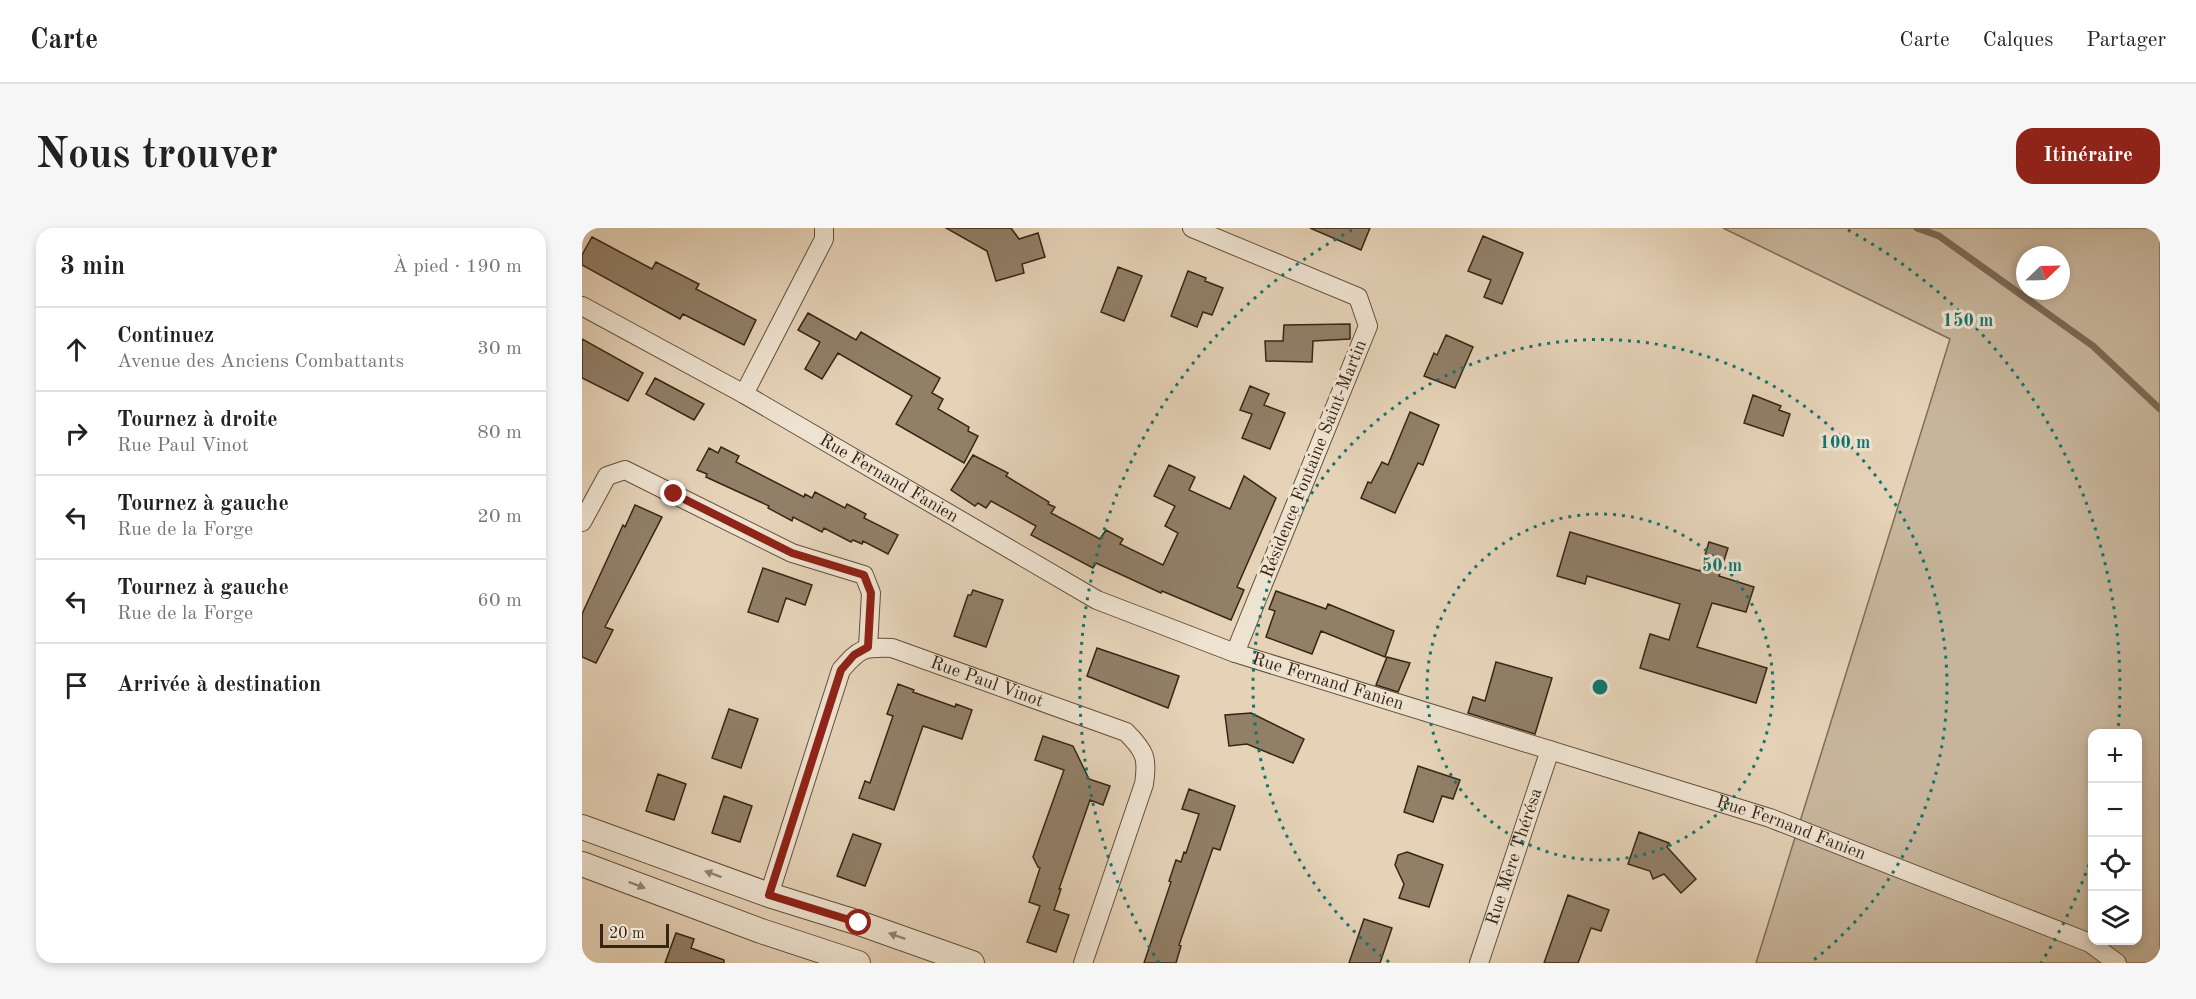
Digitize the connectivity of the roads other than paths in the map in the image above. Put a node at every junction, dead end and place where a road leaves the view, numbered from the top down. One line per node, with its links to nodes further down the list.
1 (824, 228): 4 (street)
2 (1192, 228): 7 (street, Résidence Fontaine Saint-Martin)
3 (582, 306): 4 (street, Rue Fernand Fanien)
4 (744, 394): 7 (street, Rue Fernand Fanien)
5 (582, 522): 6 (street)
6 (868, 647): 11 (street); 14 (street, Rue Paul Vinot)
7 (1235, 653): 8 (street, Rue Fernand Fanien)
8 (1550, 750): 15 (street, Rue Mère Thérésa); 16 (street, Rue Fernand Fanien)
9 (582, 827): 11 (street, one-way to 9)
10 (582, 864): 12 (street, one-way to 12)
11 (769, 895): 13 (street, one-way to 11)
12 (858, 963)
13 (972, 963)
14 (1083, 963)
15 (1479, 963)
16 (2117, 963)

